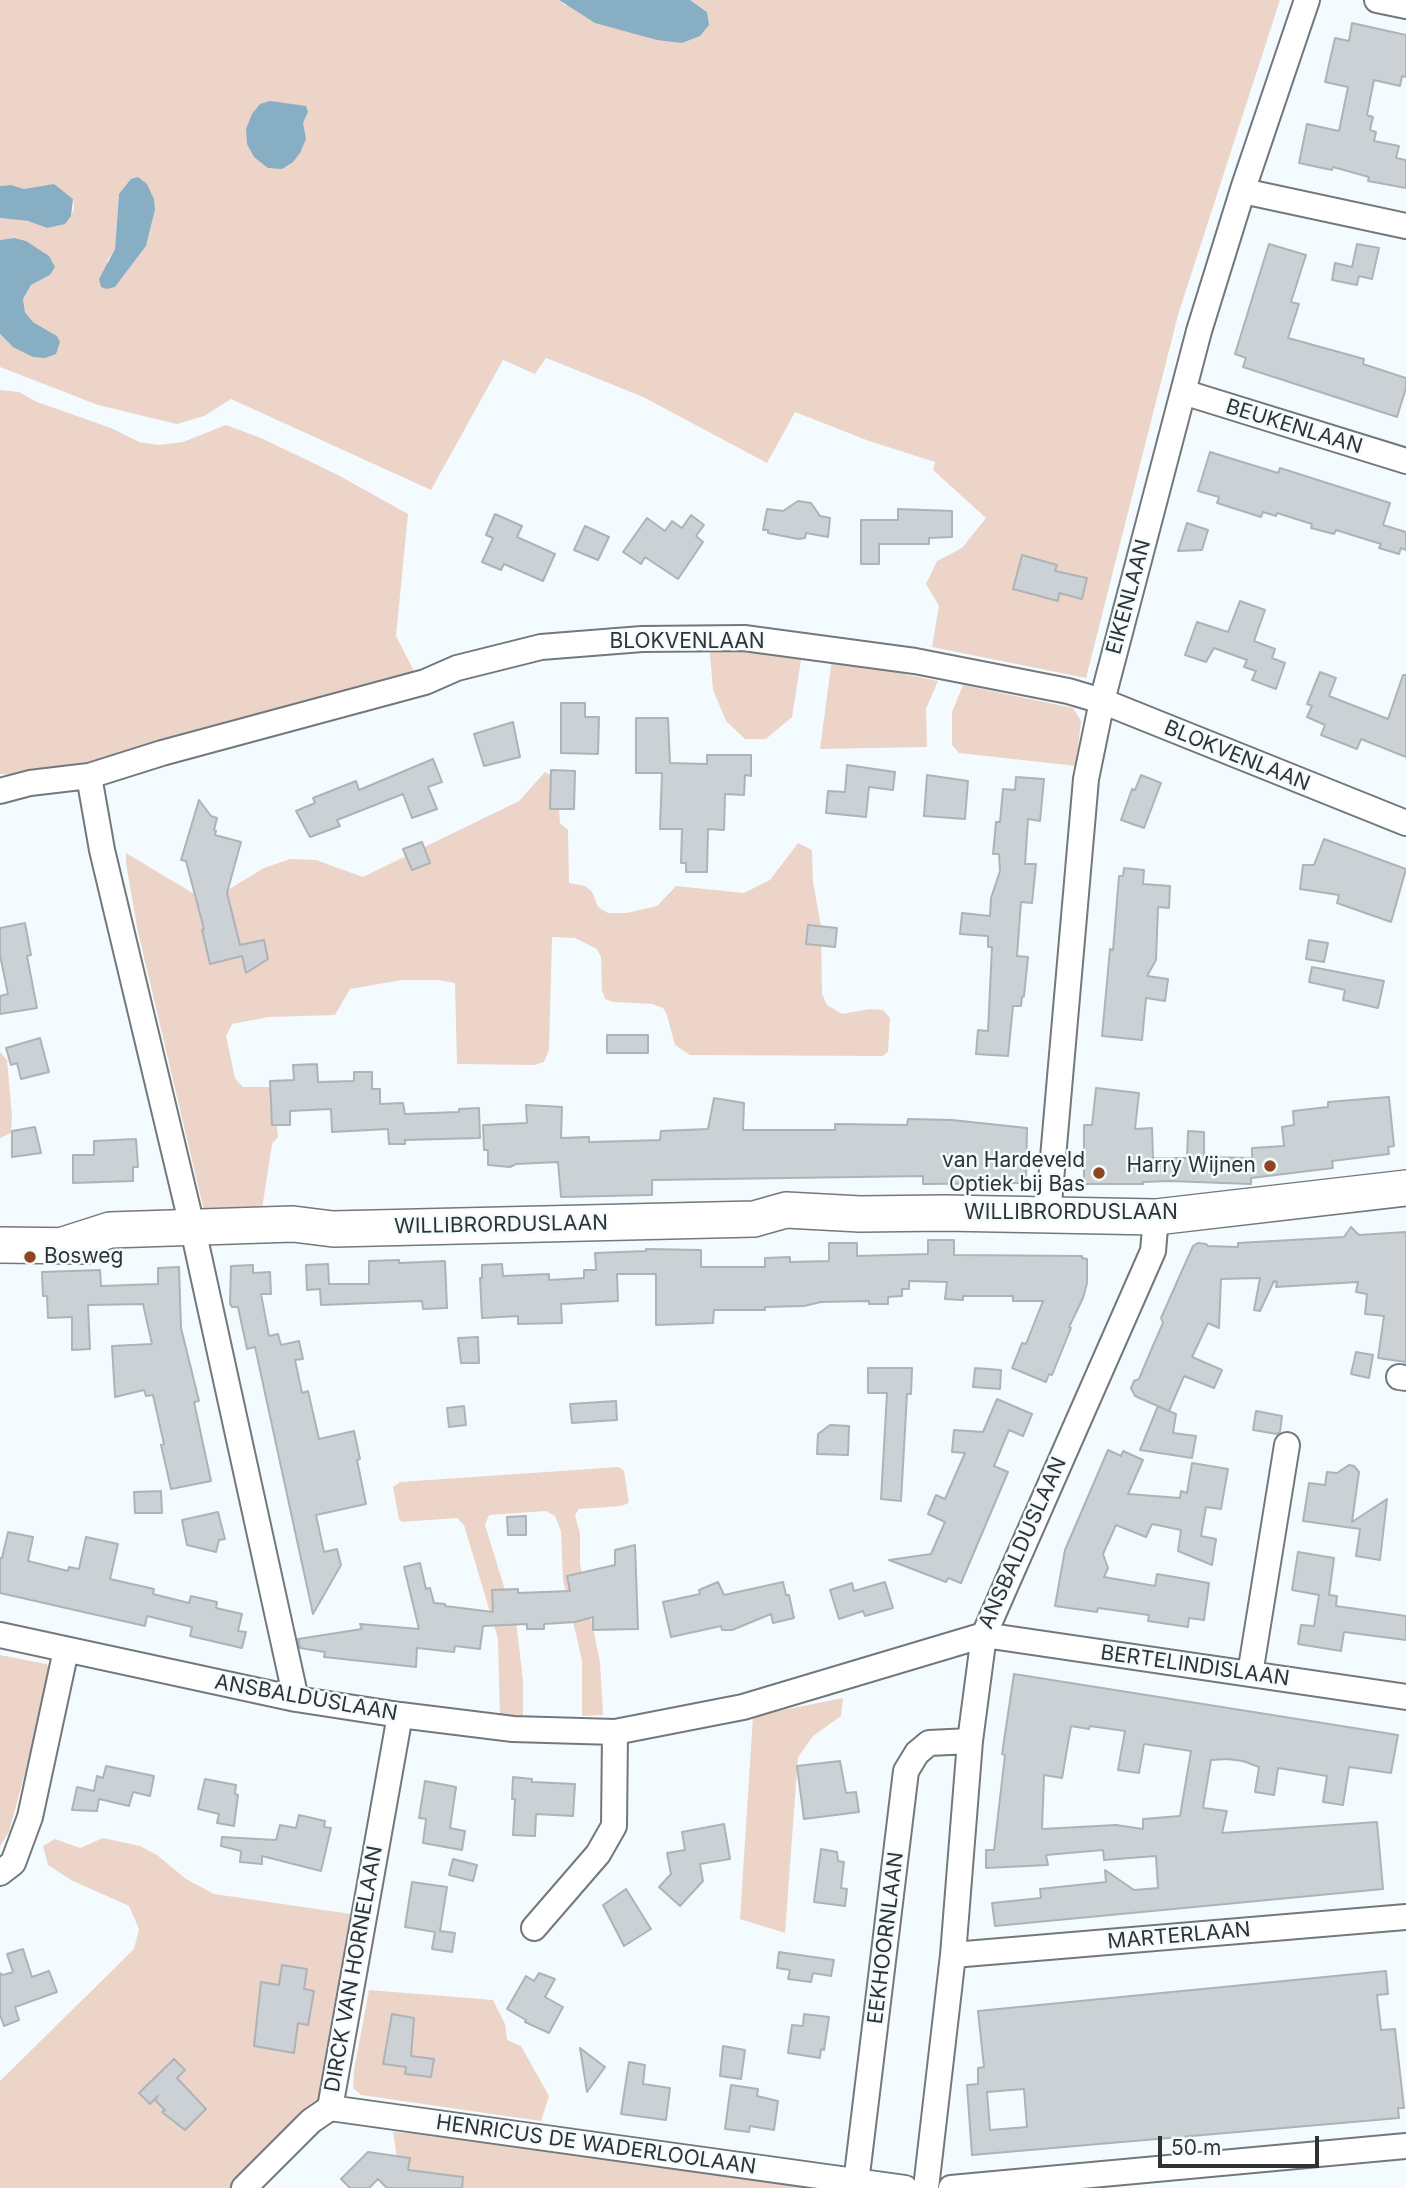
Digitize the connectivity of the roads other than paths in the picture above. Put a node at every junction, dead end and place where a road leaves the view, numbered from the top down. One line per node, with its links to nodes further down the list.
1 (1307, 0): 4 (street, EIKENLAAN)
2 (1377, 0): 3 (street)
3 (1406, 6)
4 (1243, 191): 5 (street); 6 (street, EIKENLAAN)
5 (1406, 226)
6 (1183, 392): 7 (street, BEUKENLAAN); 8 (street, EIKENLAAN)
7 (1406, 461)
8 (1102, 701): 9 (street, BLOKVENLAAN); 11 (street, BLOKVENLAAN); 13 (street, EIKENLAAN)
9 (89, 776): 10 (street, BLOKVENLAAN); 15 (street)
10 (0, 791)
11 (1406, 823)
12 (1406, 1188): 14 (main road, WILLIBRORDUSLAAN)
13 (1048, 1214): 14 (main road, WILLIBRORDUSLAAN); 15 (main road, WILLIBRORDUSLAAN)
14 (1156, 1217): 19 (street, ANSBALDUSLAAN)
15 (194, 1235): 16 (main road, WILLIBRORDUSLAAN); 23 (street)
16 (0, 1245)
17 (1287, 1445): 21 (street)
18 (0, 1635): 20 (street, ANSBALDUSLAAN)
19 (984, 1635): 21 (street, BERTELINDISLAAN); 25 (street, ANSBALDUSLAAN); 26 (street)
20 (66, 1650): 23 (street, ANSBALDUSLAAN); 27 (street)
21 (1250, 1674): 22 (street, BERTELINDISLAAN)
22 (1406, 1698)
23 (296, 1699): 24 (street, ANSBALDUSLAAN)
24 (400, 1715): 25 (street, ANSBALDUSLAAN); 31 (street, DIRCK VAN HORNELAAN)
25 (615, 1732): 29 (street)
26 (970, 1741): 30 (street); 33 (street, EEKHOORNLAAN)
27 (0, 1873)
28 (1406, 1917): 30 (street, MARTERLAAN)
29 (534, 1928)
30 (953, 1955): 36 (street)
31 (330, 2108): 33 (street, HENRICUS DE WADERLOOLAAN); 34 (street, DIRCK VAN HORNELAAN)
32 (1406, 2146): 37 (street)
33 (856, 2183): 35 (street, HENRICUS DE WADERLOOLAAN)
34 (244, 2188)
35 (905, 2188)
36 (926, 2188)
37 (951, 2188)

